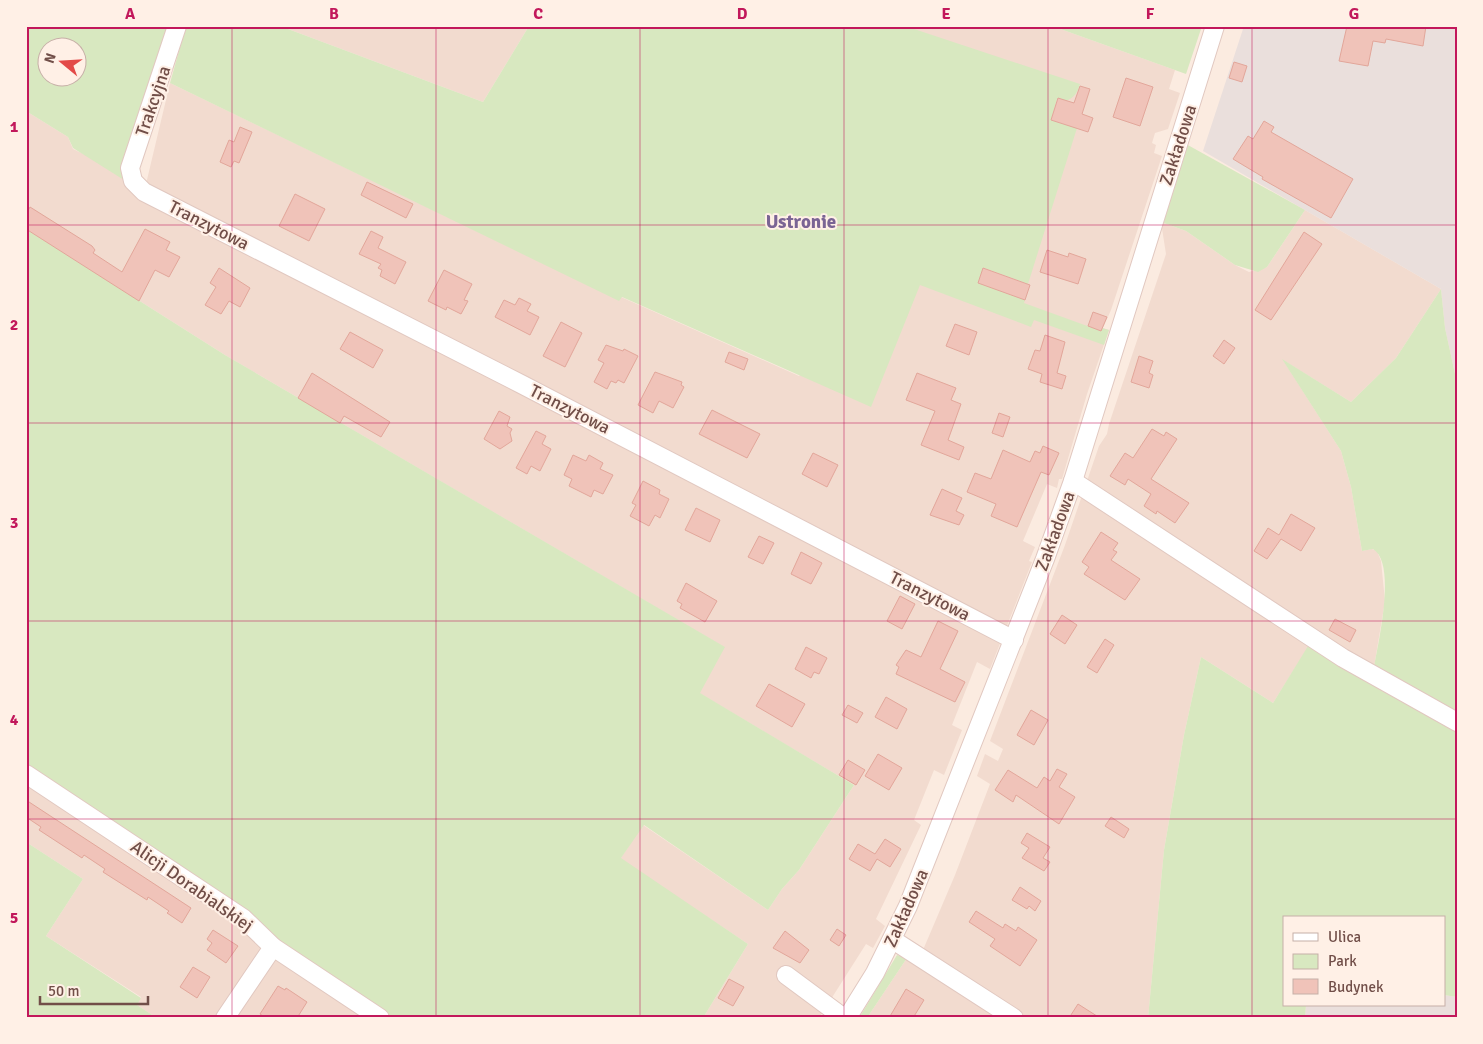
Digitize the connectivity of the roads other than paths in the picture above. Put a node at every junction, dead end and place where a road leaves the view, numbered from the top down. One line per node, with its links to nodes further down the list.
1 (177, 26): 3 (street, Trakcyjna)
2 (1215, 26): 4 (street, Zakładowa)
3 (131, 175): 5 (street, Tranzytowa)
4 (1073, 481): 5 (street, Zakładowa); 6 (street)
5 (1014, 640): 8 (street, Zakładowa)
6 (1457, 722)
7 (26, 774): 9 (street, Alicji Dorabialskiej)
8 (893, 940): 13 (street, Zakładowa); 14 (street)
9 (273, 947): 11 (street); 12 (street, Alicji Dorabialskiej)
10 (786, 975): 13 (street)
11 (224, 1018)
12 (380, 1018)
13 (846, 1018)
14 (1014, 1018)

